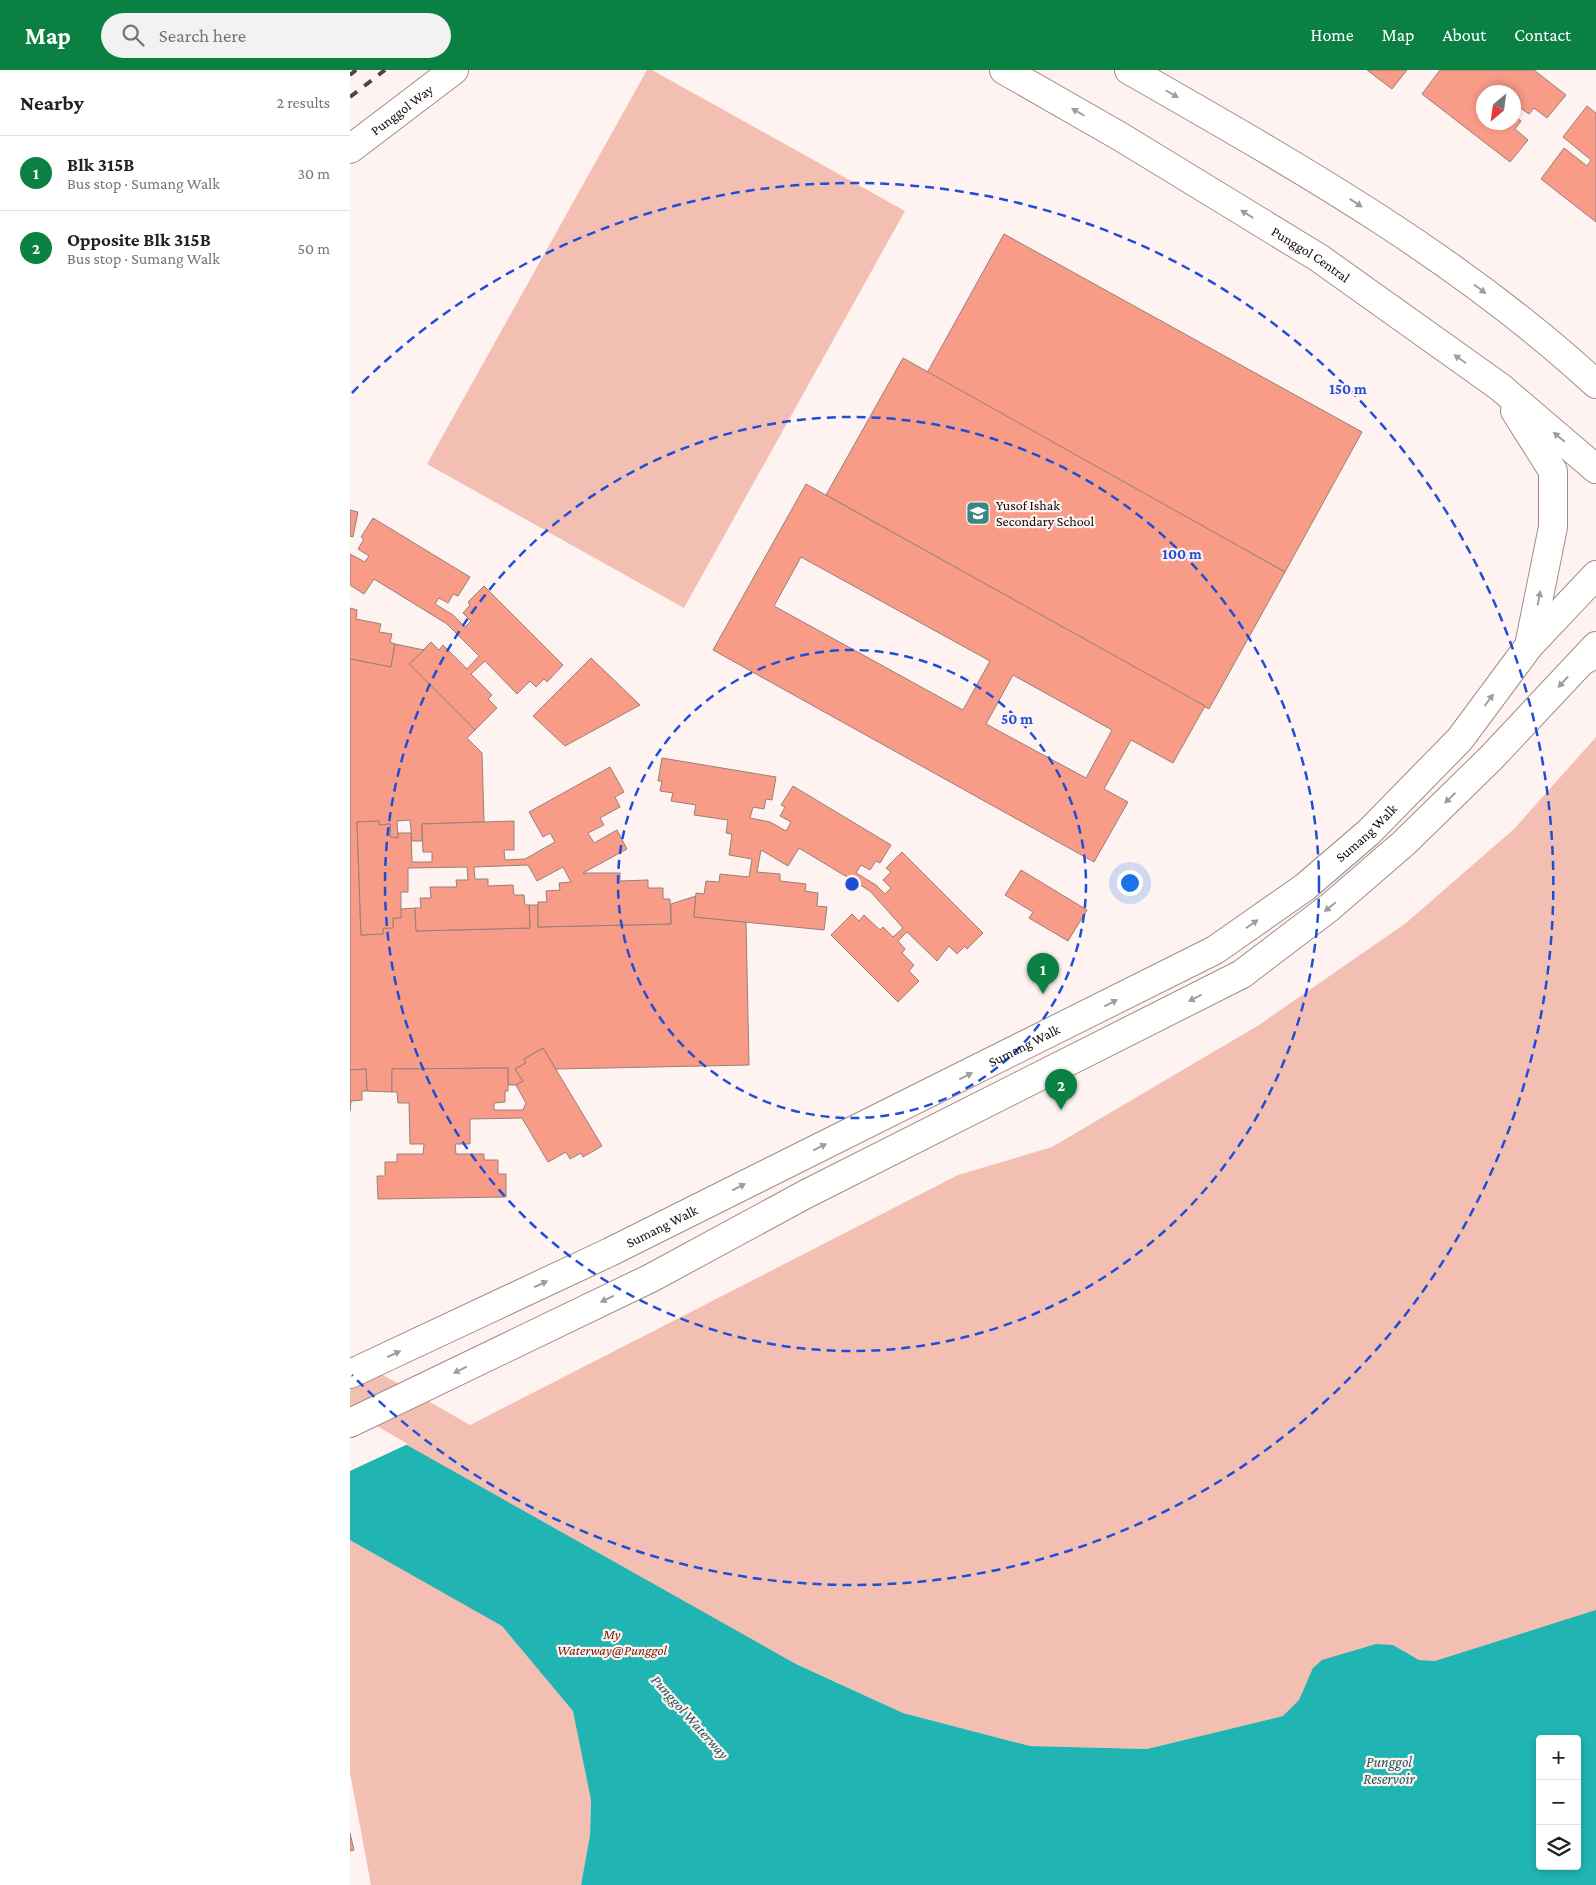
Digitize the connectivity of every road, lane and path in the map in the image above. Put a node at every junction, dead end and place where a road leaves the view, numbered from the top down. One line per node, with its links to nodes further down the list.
1 (454, 70): 4 (street, Punggol Way)
2 (1004, 70): 8 (street, Punggol Central, one-way to 2)
3 (1129, 70): 5 (street, one-way to 5)
4 (350, 150)
5 (1553, 344): 6 (street); 7 (street)
6 (1596, 356)
7 (1596, 384)
8 (1500, 387): 9 (street, Punggol Central, one-way to 8); 11 (street, one-way to 8)
9 (1596, 469)
10 (1596, 575): 11 (street, Sumang Walk)
11 (1530, 646): 13 (street, Sumang Walk, one-way to 11)
12 (1592, 653): 14 (street, one-way to 14)
13 (350, 1374)
14 (350, 1423)

